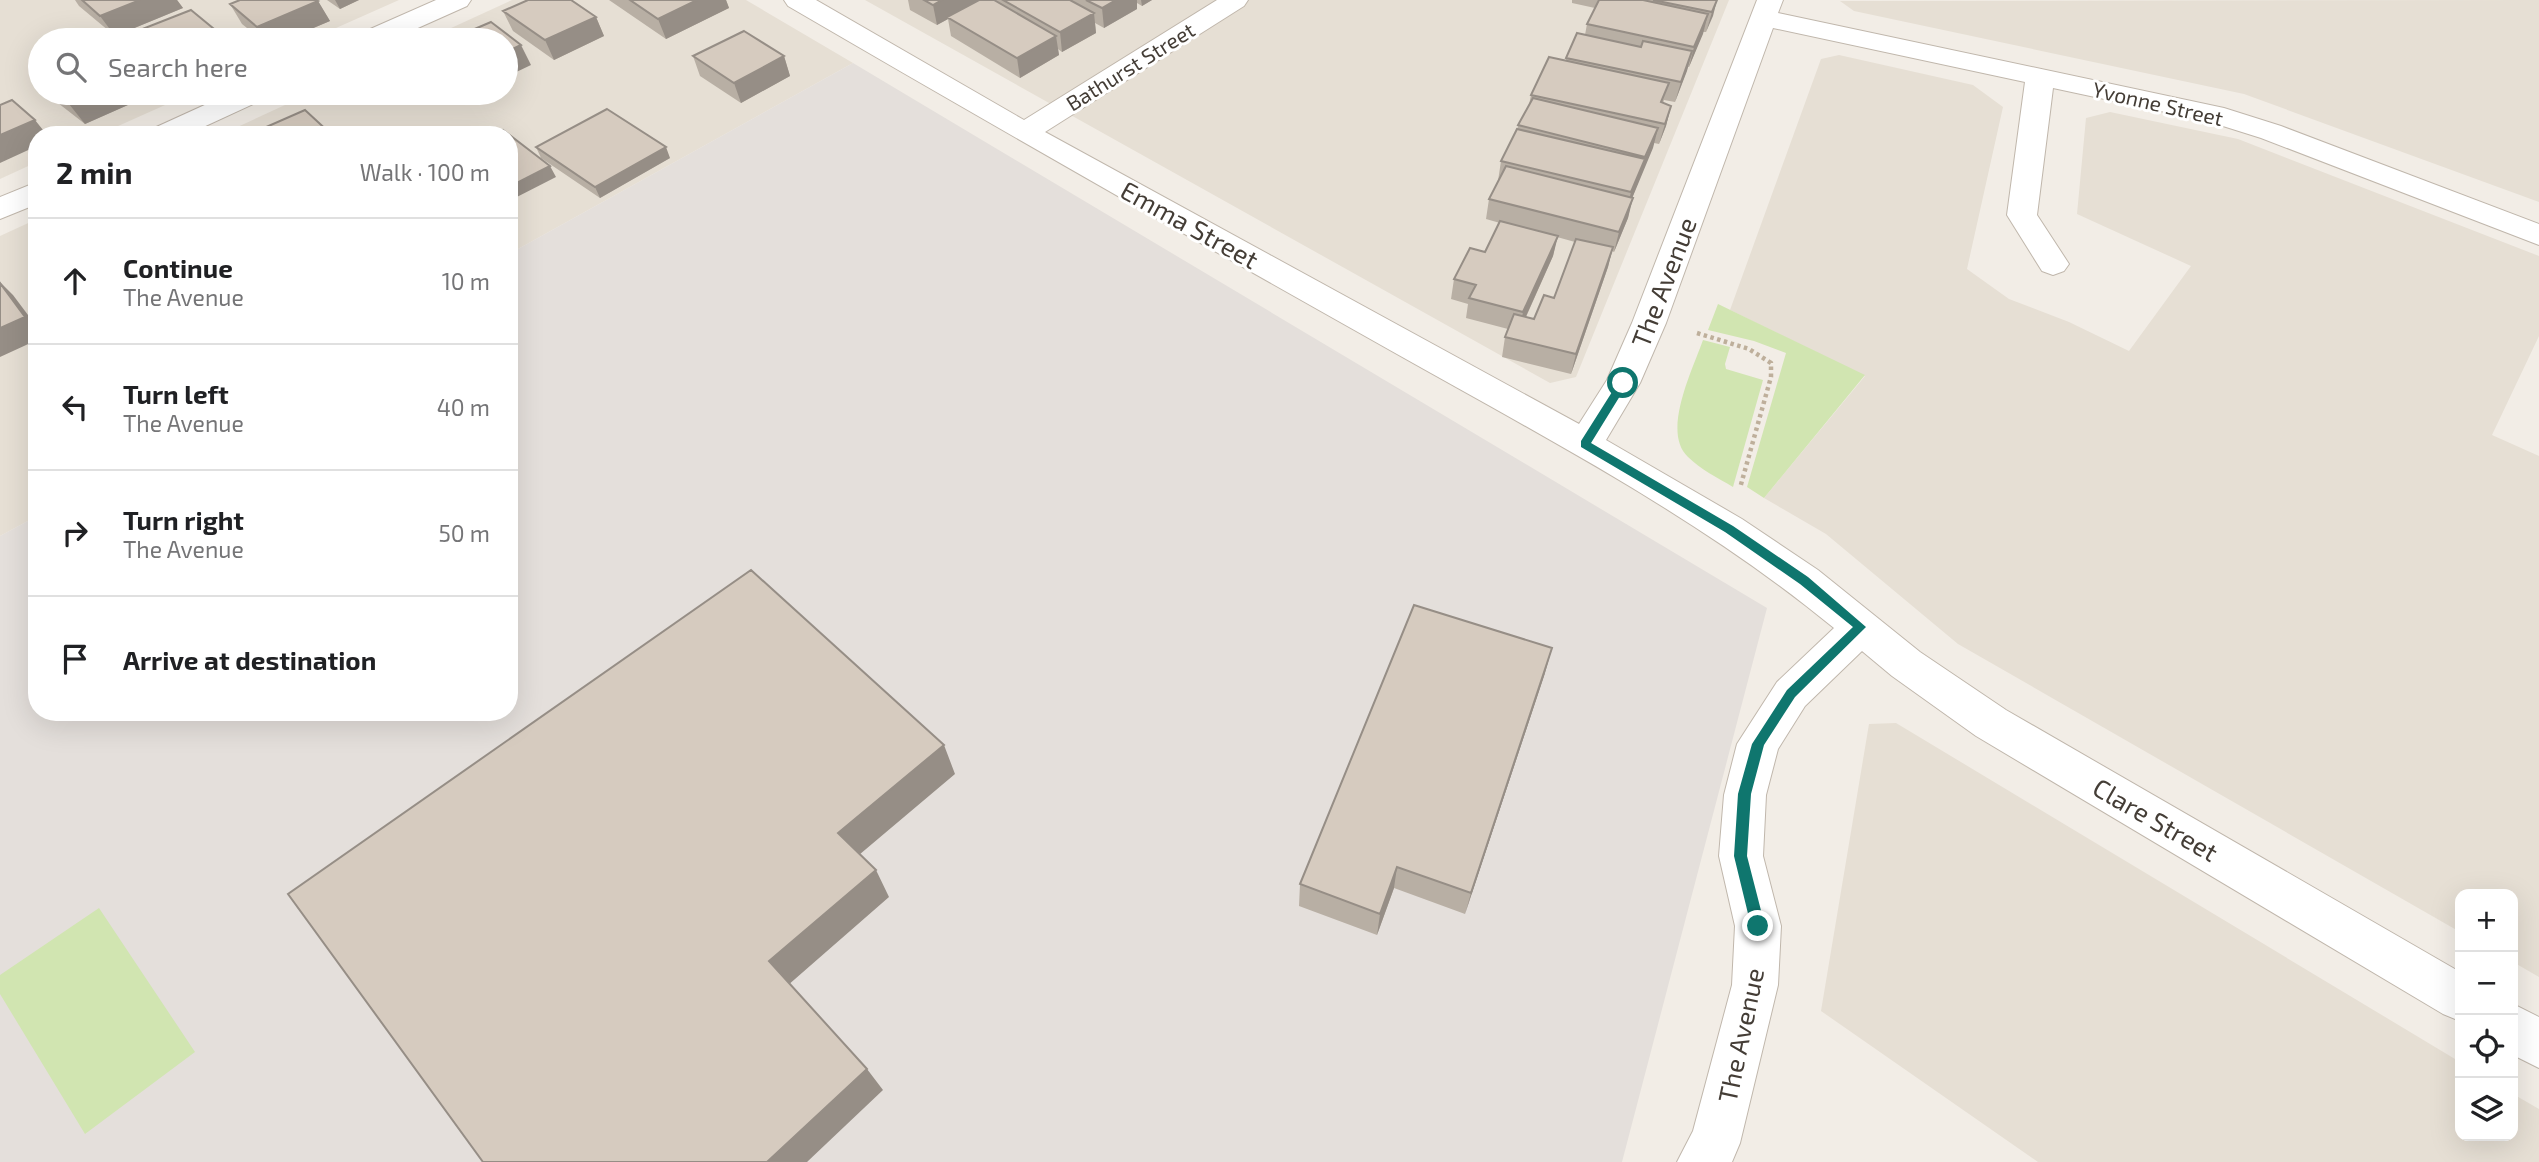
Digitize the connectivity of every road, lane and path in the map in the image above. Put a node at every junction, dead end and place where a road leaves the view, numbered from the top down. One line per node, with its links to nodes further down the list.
1 (458, 0): 5 (street)
2 (797, 0): 9 (street, Emma Street)
3 (1235, 0): 9 (street, Bathurst Street)
4 (1766, 9): 6 (street, Yvonne Street); 15 (street, The Avenue)
5 (396, 28)
6 (2040, 77): 12 (street, Yvonne Street); 13 (street)
7 (228, 105): 8 (street)
8 (182, 126)
9 (1024, 132): 15 (street, Emma Street)
10 (28, 196): 11 (street)
11 (0, 209)
12 (2539, 235)
13 (2053, 264)
14 (1698, 333): 16 (path)
15 (1585, 444): 17 (street)
16 (1737, 499)
17 (1861, 627): 18 (street, Clare Street); 21 (street, The Avenue)
18 (2455, 995)
19 (2518, 1031): 20 (street)
20 (2539, 1044)
21 (1702, 1162)

